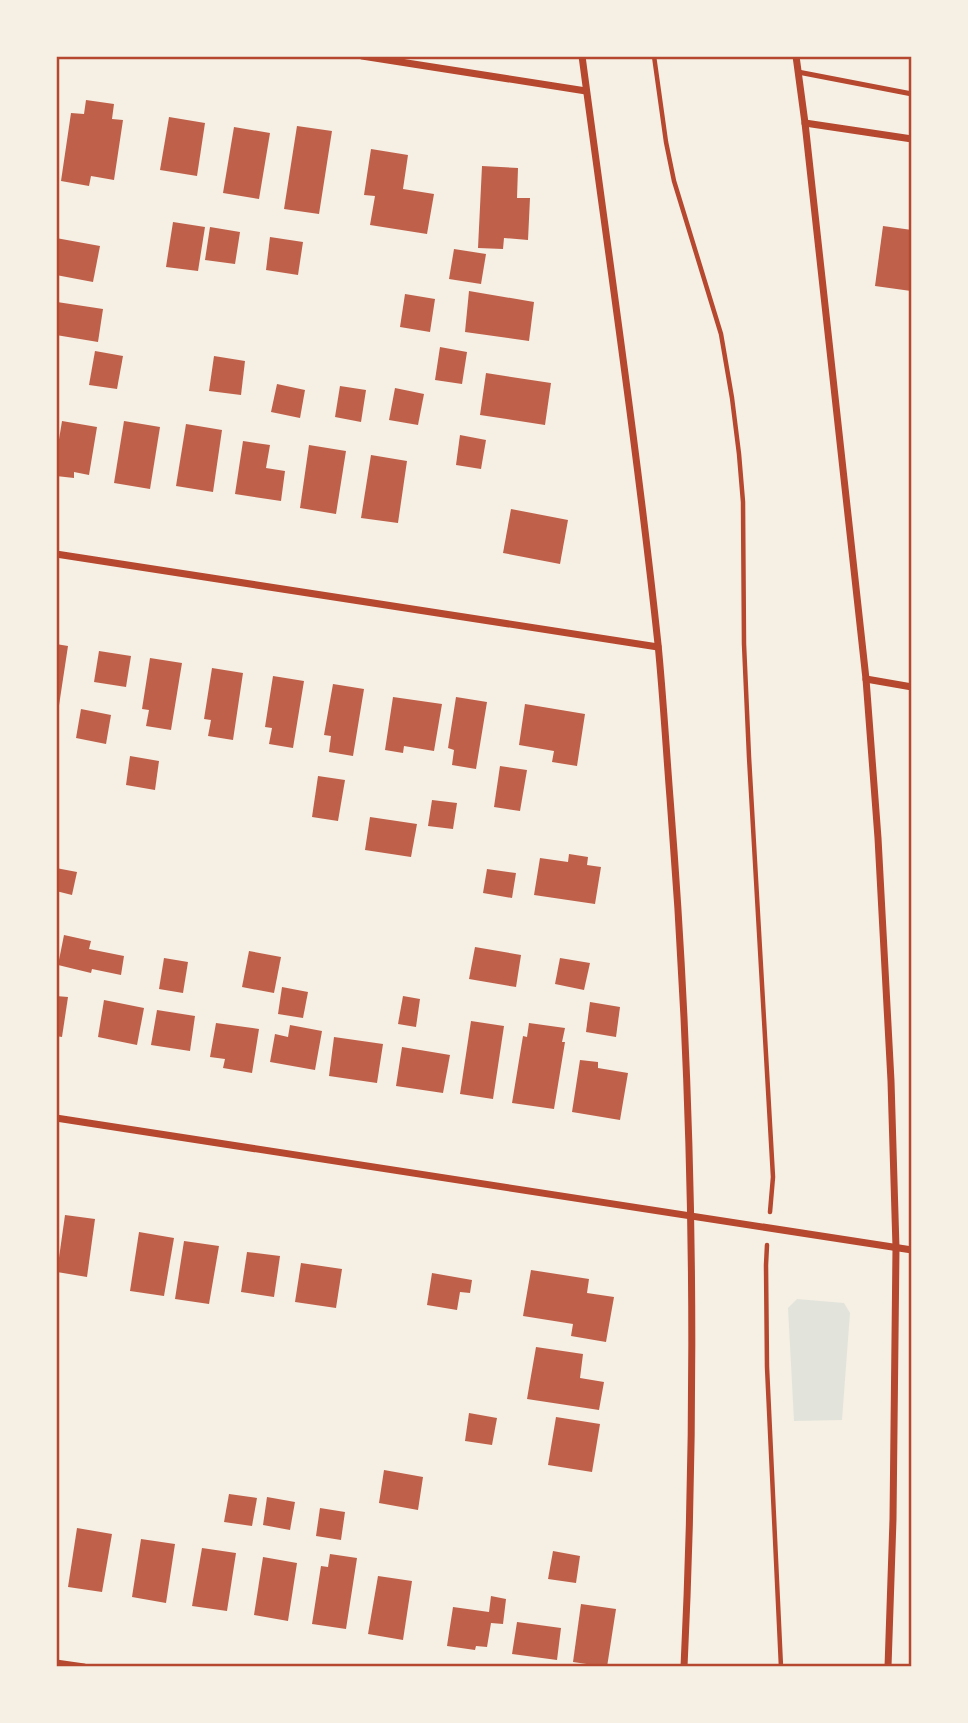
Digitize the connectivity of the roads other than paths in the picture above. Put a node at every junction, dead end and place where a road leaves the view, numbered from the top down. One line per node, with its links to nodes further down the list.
1 (362, 56): 5 (street)
2 (582, 56): 5 (street)
3 (796, 56): 4 (street)
4 (798, 72): 6 (lane); 7 (street)
5 (586, 91): 10 (street)
6 (912, 94)
7 (805, 123): 8 (street); 11 (street)
8 (912, 139)
9 (56, 554): 10 (street)
10 (658, 647): 14 (street)
11 (866, 679): 12 (street); 15 (street)
12 (912, 687)
13 (56, 1118): 14 (street)
14 (690, 1217): 15 (street); 19 (street)
15 (896, 1248): 16 (street); 20 (street)
16 (912, 1250)
17 (56, 1663): 18 (street)
18 (84, 1667)
19 (684, 1667)
20 (888, 1667)

